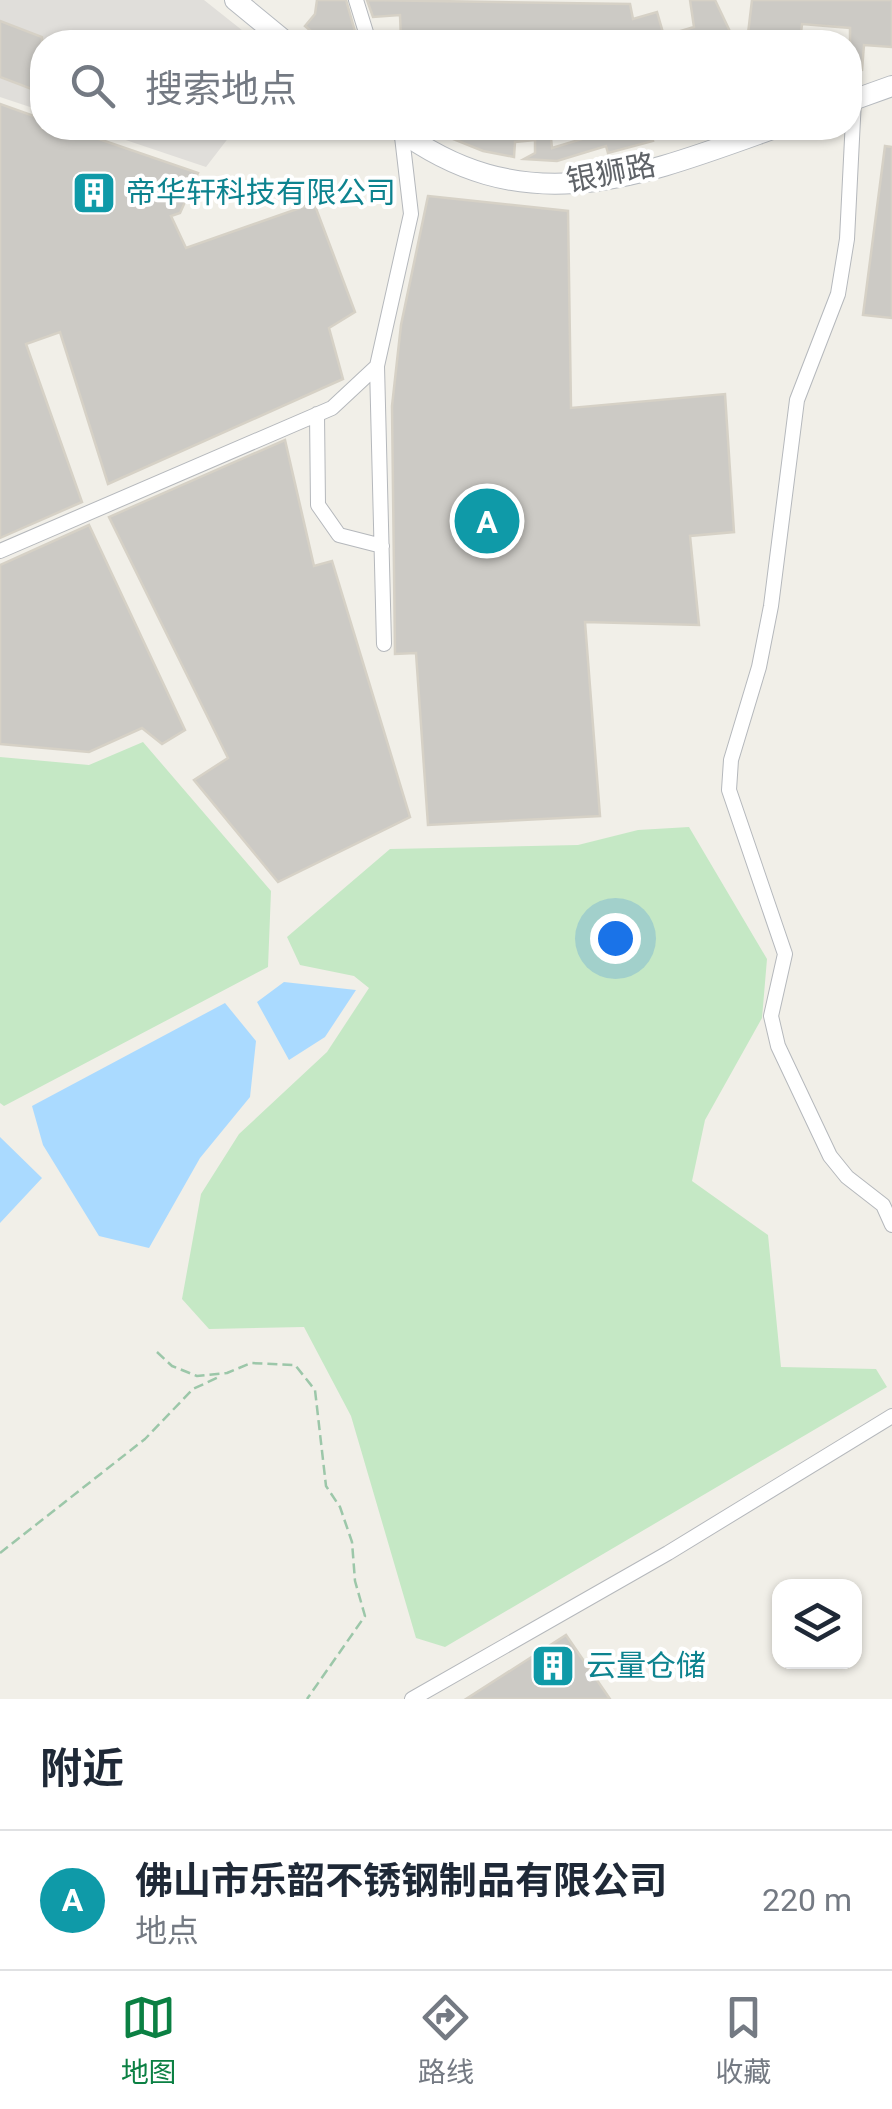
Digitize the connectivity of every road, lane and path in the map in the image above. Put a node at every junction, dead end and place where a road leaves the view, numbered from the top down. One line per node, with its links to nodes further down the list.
1 (236, 0): 3 (main road)
2 (356, 0): 4 (street)
3 (272, 30)
4 (365, 30)
5 (892, 86): 6 (main road)
6 (862, 96)
7 (401, 140): 11 (street)
8 (418, 140): 9 (main road, 银狮路)
9 (742, 140)
10 (851, 140): 16 (street)
11 (377, 366): 12 (street); 13 (street)
12 (317, 414): 13 (street); 14 (street)
13 (382, 546): 15 (street)
14 (0, 550)
15 (384, 644)
16 (892, 1226)
17 (158, 1352): 18 (path)
18 (227, 1373): 20 (path); 21 (path)
19 (892, 1416): 22 (street)
20 (0, 1553)
21 (307, 1699)
22 (412, 1699)

